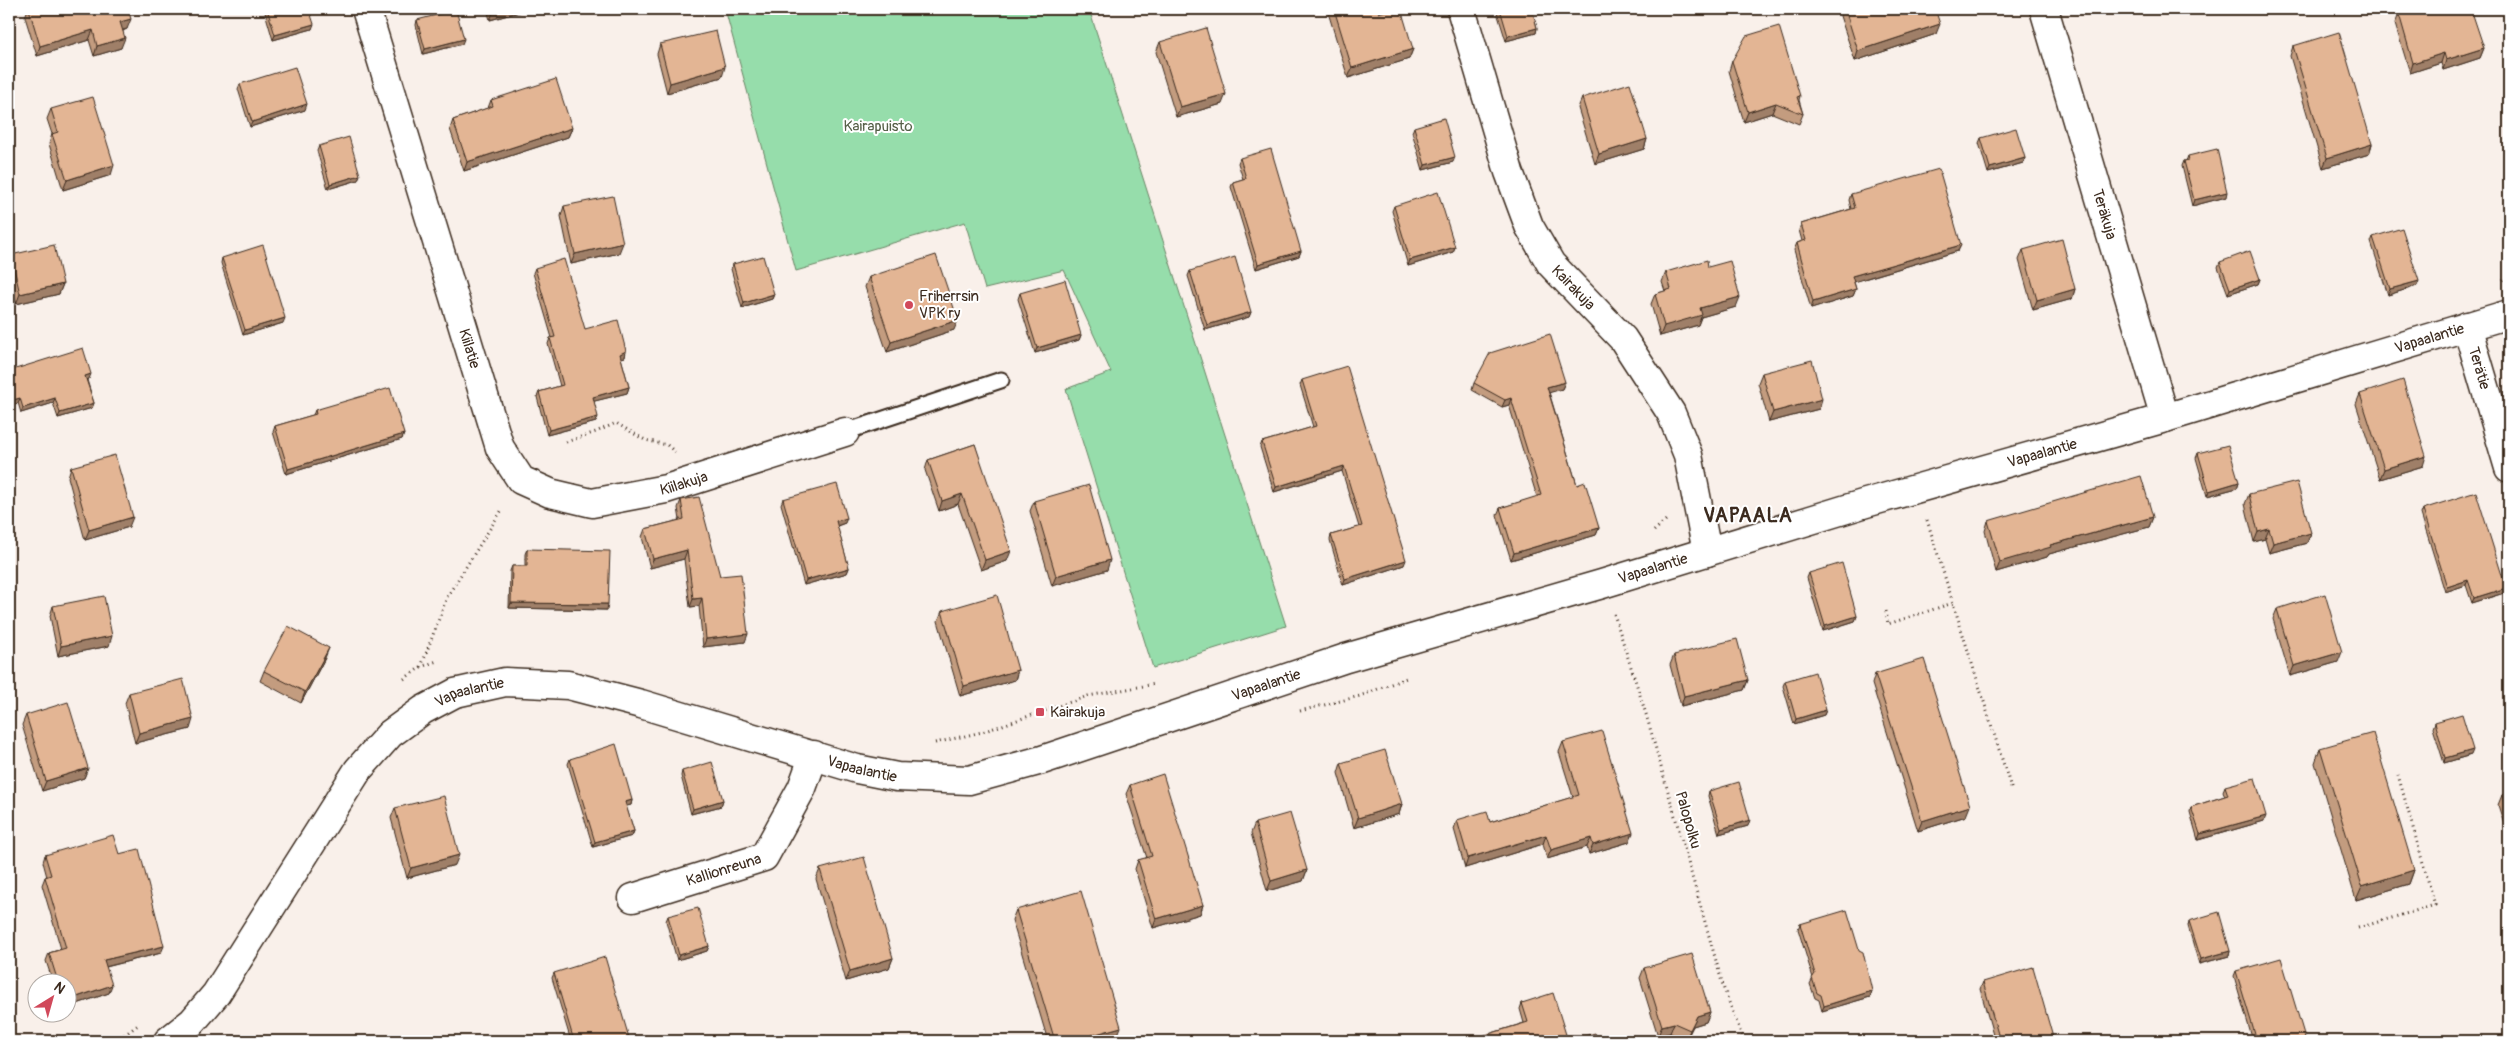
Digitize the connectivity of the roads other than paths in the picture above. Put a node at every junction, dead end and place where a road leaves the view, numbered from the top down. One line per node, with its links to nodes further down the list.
1 (366, 9): 10 (street, Kiilatie)
2 (1461, 9): 11 (street, Kairakuja)
3 (2044, 9): 7 (street, Teräkuja)
4 (2509, 314): 5 (street, Vapaalantie)
5 (2466, 326): 7 (street, Vapaalantie); 9 (street, Terätie)
6 (1000, 380): 8 (lane)
7 (2166, 418): 11 (street, Vapaalantie)
8 (846, 432): 10 (street, Kiilakuja)
9 (2509, 468)
10 (521, 480)
11 (1708, 552): 12 (street, Vapaalantie)
12 (814, 755): 13 (street, Kallionreuna); 14 (street, Vapaalantie)
13 (633, 898)
14 (168, 1041)

